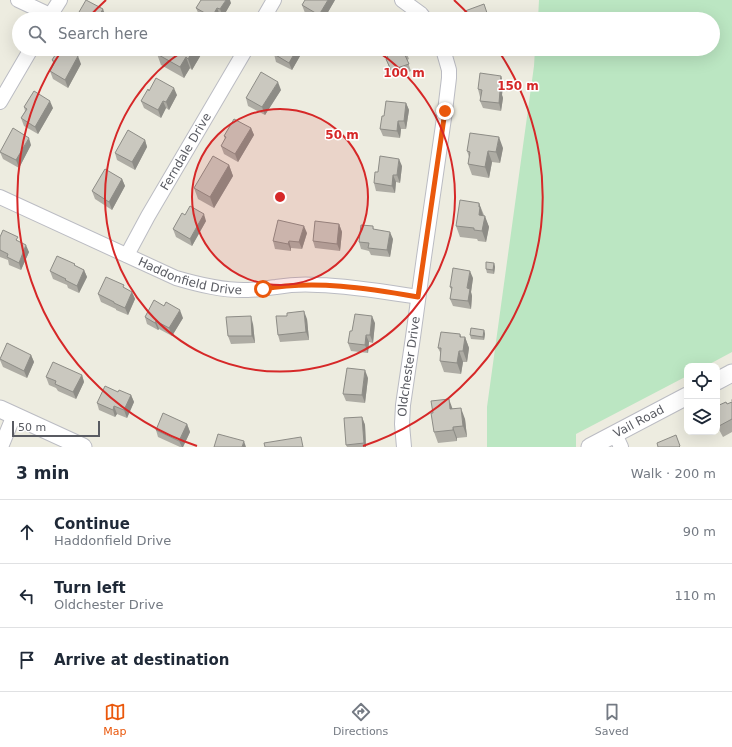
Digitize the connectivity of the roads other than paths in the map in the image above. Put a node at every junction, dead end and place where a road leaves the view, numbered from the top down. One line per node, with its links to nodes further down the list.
1 (18, 0): 5 (street)
2 (60, 0): 6 (street)
3 (274, 0): 7 (street)
4 (402, 0): 8 (street)
5 (40, 12)
6 (52, 12)
7 (267, 12)
8 (418, 12)
9 (27, 56): 12 (street)
10 (242, 56): 14 (street, Ferndale Drive)
11 (445, 56): 15 (street, Oldchester Drive)
12 (0, 102)
13 (0, 197): 14 (street, Haddonfield Drive)
14 (127, 255): 15 (street, Haddonfield Drive)
15 (418, 297): 23 (street, Oldchester Drive)
16 (732, 373): 17 (street)
17 (720, 379)
18 (684, 398): 20 (street, Vail Road)
19 (7, 412): 21 (street); 22 (street)
20 (618, 440): 24 (street, Vail Road)
21 (1, 447)
22 (83, 447)
23 (404, 447)
24 (590, 447)

